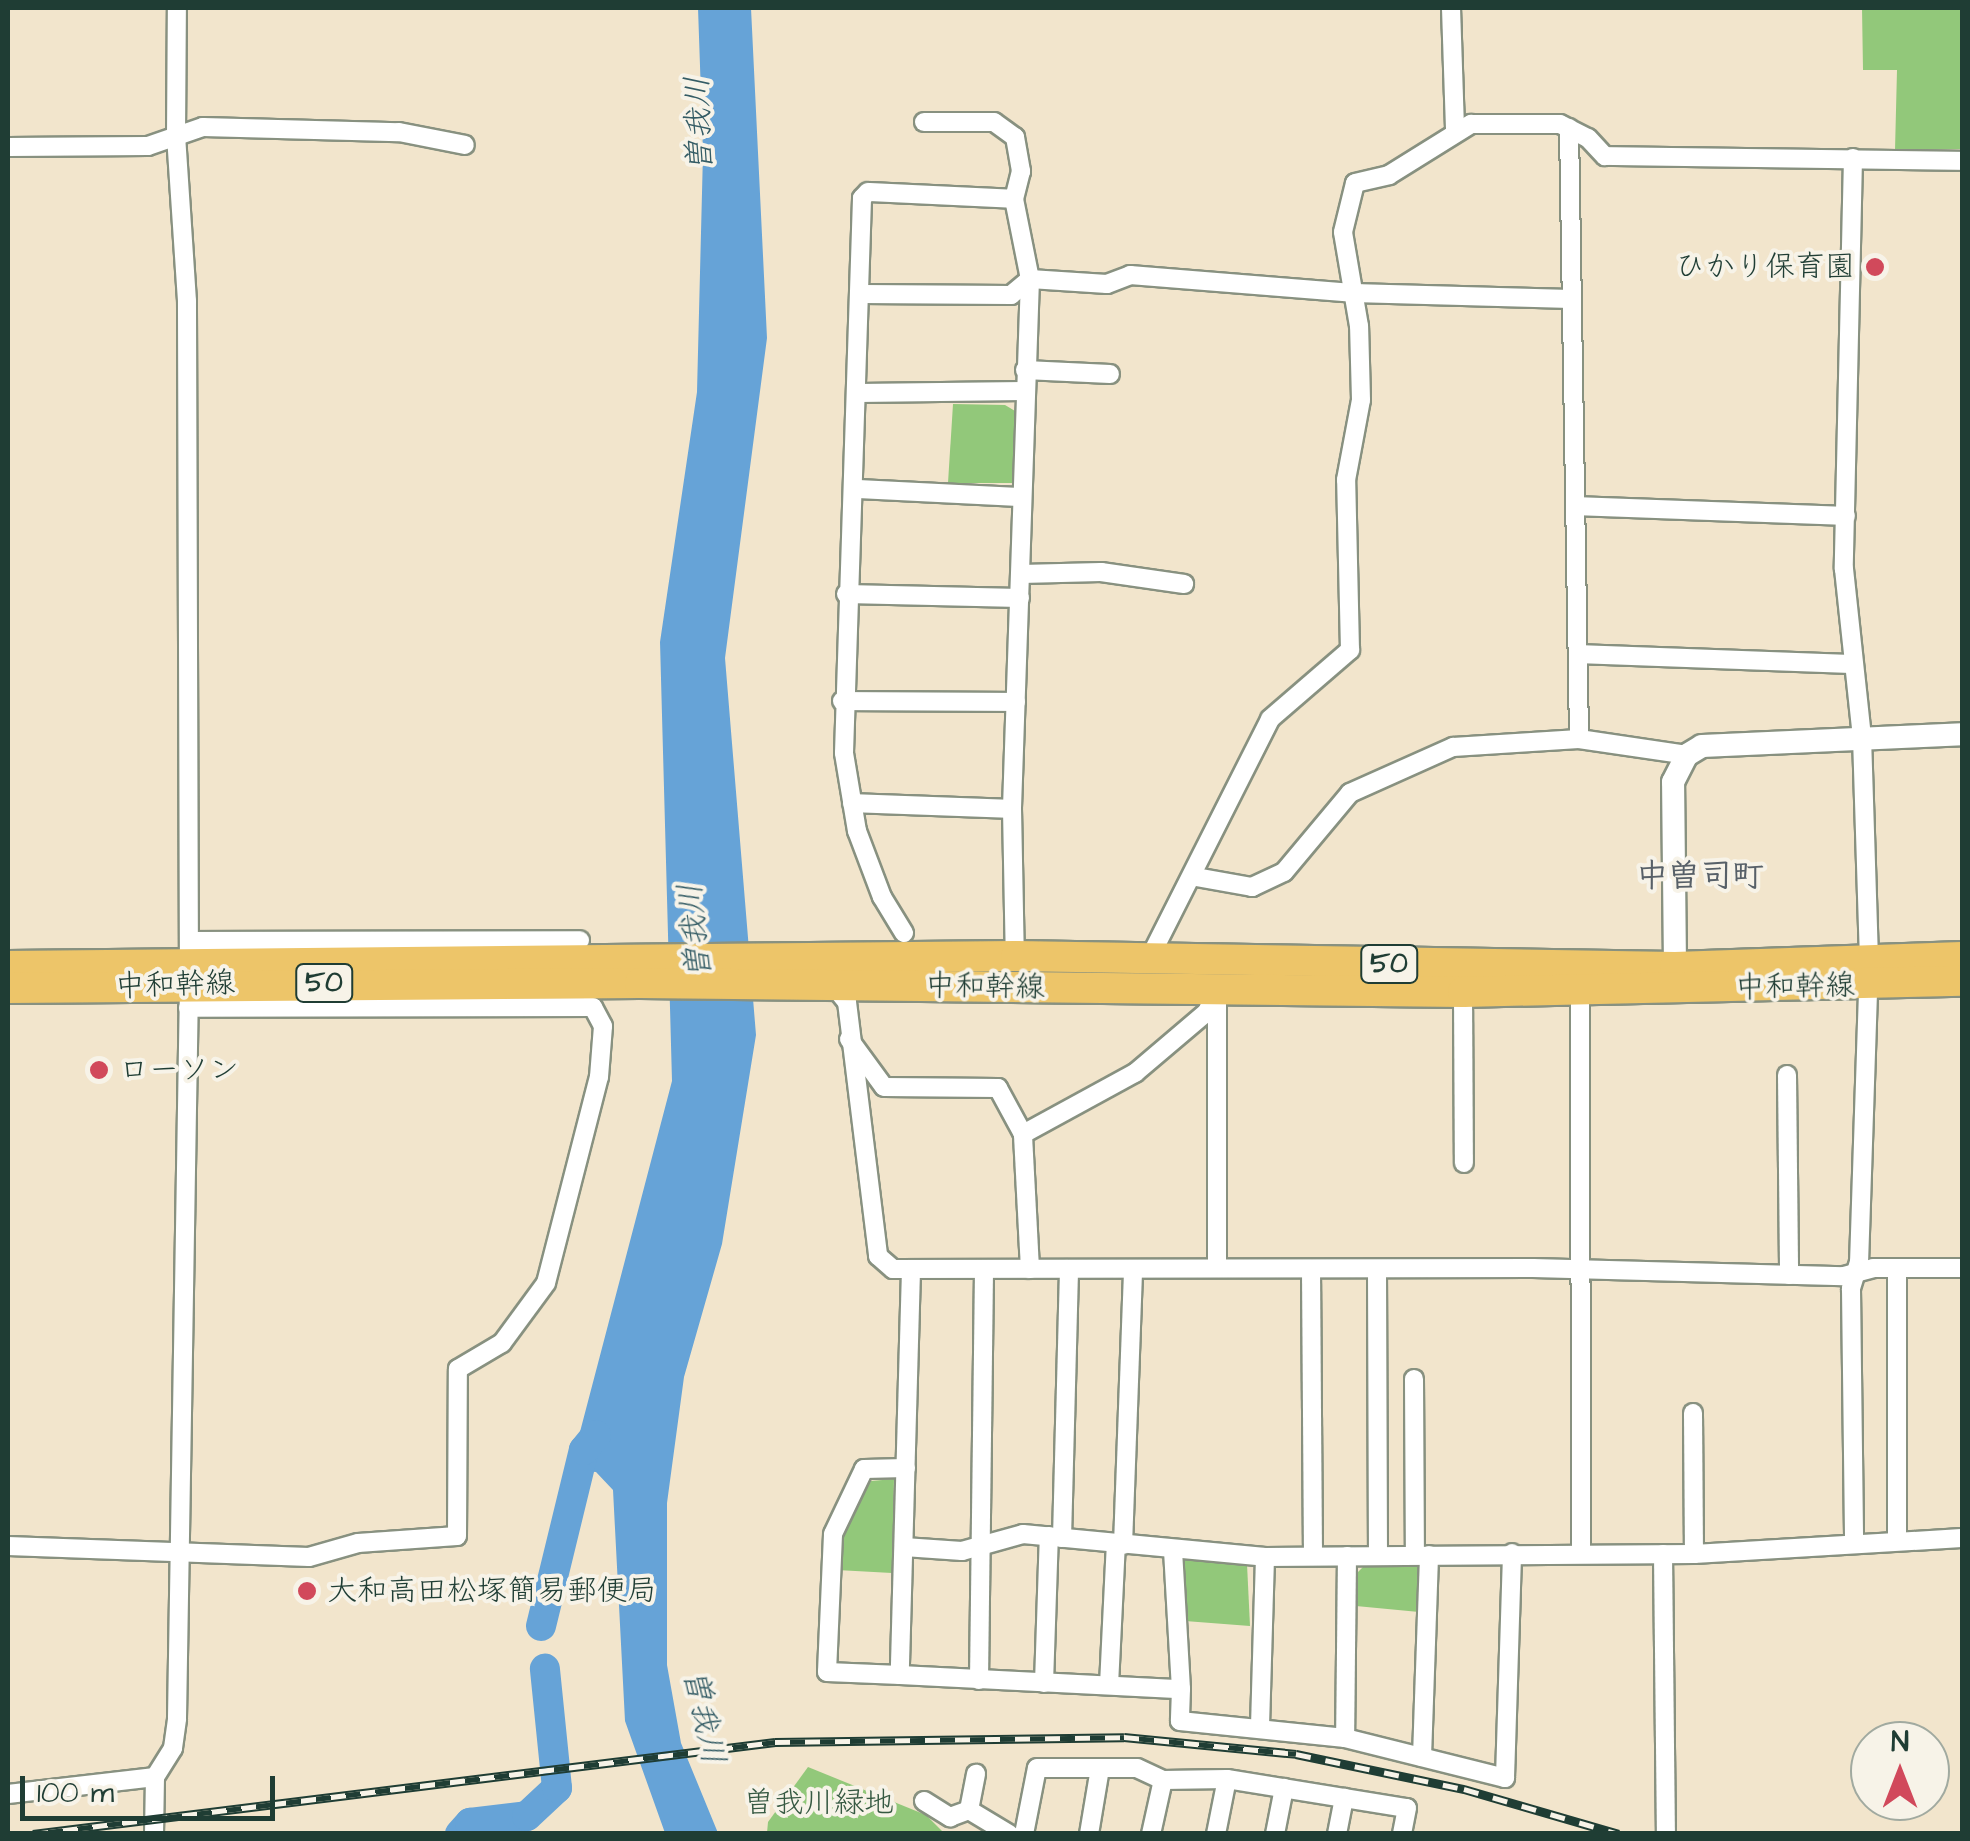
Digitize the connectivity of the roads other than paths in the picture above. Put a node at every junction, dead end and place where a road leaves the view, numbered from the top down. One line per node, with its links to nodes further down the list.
1 (178, 8): 6 (street)
2 (1451, 8): 5 (street)
3 (924, 122): 11 (street)
4 (1569, 128): 5 (street); 9 (street); 15 (street)
5 (1455, 130): 14 (street)
6 (176, 136): 7 (street); 8 (street); 45 (street)
7 (465, 145)
8 (8, 148)
9 (1853, 158): 10 (street); 23 (street)
10 (1962, 161)
11 (1014, 199): 12 (street); 13 (street)
12 (1030, 279): 13 (street); 14 (street); 16 (street)
13 (862, 294): 19 (street)
14 (1352, 294): 15 (street); 38 (street)
15 (1571, 299): 22 (street)
16 (1025, 370): 17 (street); 18 (street)
17 (1110, 374)
18 (1024, 391): 19 (street); 21 (street)
19 (858, 392): 20 (street)
20 (857, 489): 21 (street); 26 (street)
21 (1020, 497): 24 (street)
22 (1576, 506): 23 (street); 28 (street)
23 (1846, 516): 29 (street)
24 (1021, 574): 25 (street); 27 (street)
25 (1184, 584)
26 (846, 594): 27 (street); 30 (street)
27 (1020, 598): 31 (street)
28 (1579, 654): 29 (street); 34 (street)
29 (1849, 664): 33 (street)
30 (842, 701): 31 (street); 36 (street)
31 (1016, 702): 37 (street)
32 (1962, 734): 33 (street)
33 (1862, 737): 35 (street); 47 (street)
34 (1580, 739): 35 (street); 38 (street)
35 (1687, 756): 44 (street)
36 (852, 804): 37 (street); 39 (street)
37 (1012, 809): 41 (street)
38 (1196, 876): 46 (street)
39 (904, 933)
40 (580, 940): 45 (street)
41 (1016, 956): 46 (main road, 中和幹線 / 50); 48 (main road, 中和幹線 / 50); 51 (street)
42 (1962, 956): 47 (main road, 中和幹線 / 50)
43 (8, 966): 45 (main road, 中和幹線 / 50)
44 (1675, 966): 47 (main road, 中和幹線 / 50); 49 (main road, 中和幹線 / 50)
45 (189, 973): 48 (main road, 中和幹線 / 50); 52 (main road, 中和幹線 / 50); 84 (street); 84 (street)
46 (1148, 974): 49 (main road, 中和幹線 / 50); 51 (main road, 中和幹線 / 50)
47 (1869, 974): 50 (main road, 中和幹線 / 50); 53 (main road, 中和幹線 / 50); 70 (street)
48 (825, 976): 51 (main road, 中和幹線 / 50); 55 (street)
49 (1217, 976): 54 (main road, 中和幹線 / 50); 57 (street); 59 (street)
50 (1962, 982)
51 (1015, 987)
52 (8, 988)
53 (1580, 991): 54 (main road, 中和幹線 / 50); 66 (street)
54 (1463, 992): 58 (street)
55 (849, 1039): 57 (street); 67 (street)
56 (1788, 1075): 71 (street)
57 (1024, 1134): 62 (street)
58 (1464, 1164)
59 (1217, 1267): 64 (street); 65 (street)
60 (1897, 1268): 61 (street); 70 (street); 77 (street)
61 (1962, 1268)
62 (1030, 1269): 63 (street); 69 (street)
63 (1070, 1269): 64 (street); 75 (street)
64 (1133, 1269): 79 (street)
65 (1311, 1269): 68 (street); 91 (street)
66 (1583, 1269): 68 (street); 71 (street); 86 (street)
67 (911, 1270): 69 (street); 74 (street)
68 (1376, 1270): 89 (street)
69 (984, 1271): 81 (street)
70 (1854, 1273): 71 (street); 78 (street)
71 (1789, 1275)
72 (1414, 1380): 90 (street)
73 (1693, 1413): 88 (street)
74 (906, 1468): 82 (street); 94 (street)
75 (1056, 1537): 79 (street); 81 (street); 96 (street)
76 (1962, 1538): 77 (street)
77 (1897, 1541): 78 (street)
78 (1854, 1542): 88 (street)
79 (1120, 1545): 83 (street); 97 (street)
80 (8, 1546): 84 (street)
81 (982, 1546): 82 (street); 95 (street)
82 (904, 1547): 94 (street)
83 (1174, 1550): 93 (street); 98 (street)
84 (178, 1552): 104 (street)
85 (1512, 1554): 86 (street); 90 (street); 101 (street)
86 (1581, 1554): 87 (street)
87 (1663, 1554): 88 (street); 121 (street)
88 (1694, 1554)
89 (1378, 1555): 90 (street); 92 (street)
90 (1422, 1555): 101 (street)
91 (1314, 1556): 92 (street); 93 (street)
92 (1347, 1556): 100 (street)
93 (1265, 1557): 99 (street)
94 (900, 1675): 95 (street)
95 (979, 1680): 96 (street)
96 (1044, 1683): 97 (street)
97 (1109, 1685): 98 (street)
98 (1181, 1689): 99 (street)
99 (1260, 1726): 100 (street)
100 (1345, 1738): 101 (street)
101 (1422, 1757)
102 (1100, 1768): 106 (street); 114 (street); 115 (street)
103 (976, 1774): 111 (street)
104 (155, 1777): 108 (street); 112 (street)
105 (1228, 1779): 106 (street); 107 (street); 117 (street)
106 (1163, 1780): 116 (street)
107 (1284, 1788): 109 (street); 118 (street)
108 (8, 1794)
109 (1344, 1798): 119 (street); 120 (street)
110 (924, 1801): 111 (street)
111 (969, 1810): 113 (street)
112 (154, 1834)
113 (1010, 1834)
114 (1024, 1834)
115 (1089, 1834)
116 (1151, 1834)
117 (1216, 1834)
118 (1275, 1834)
119 (1338, 1834)
120 (1402, 1834)
121 (1666, 1834)

